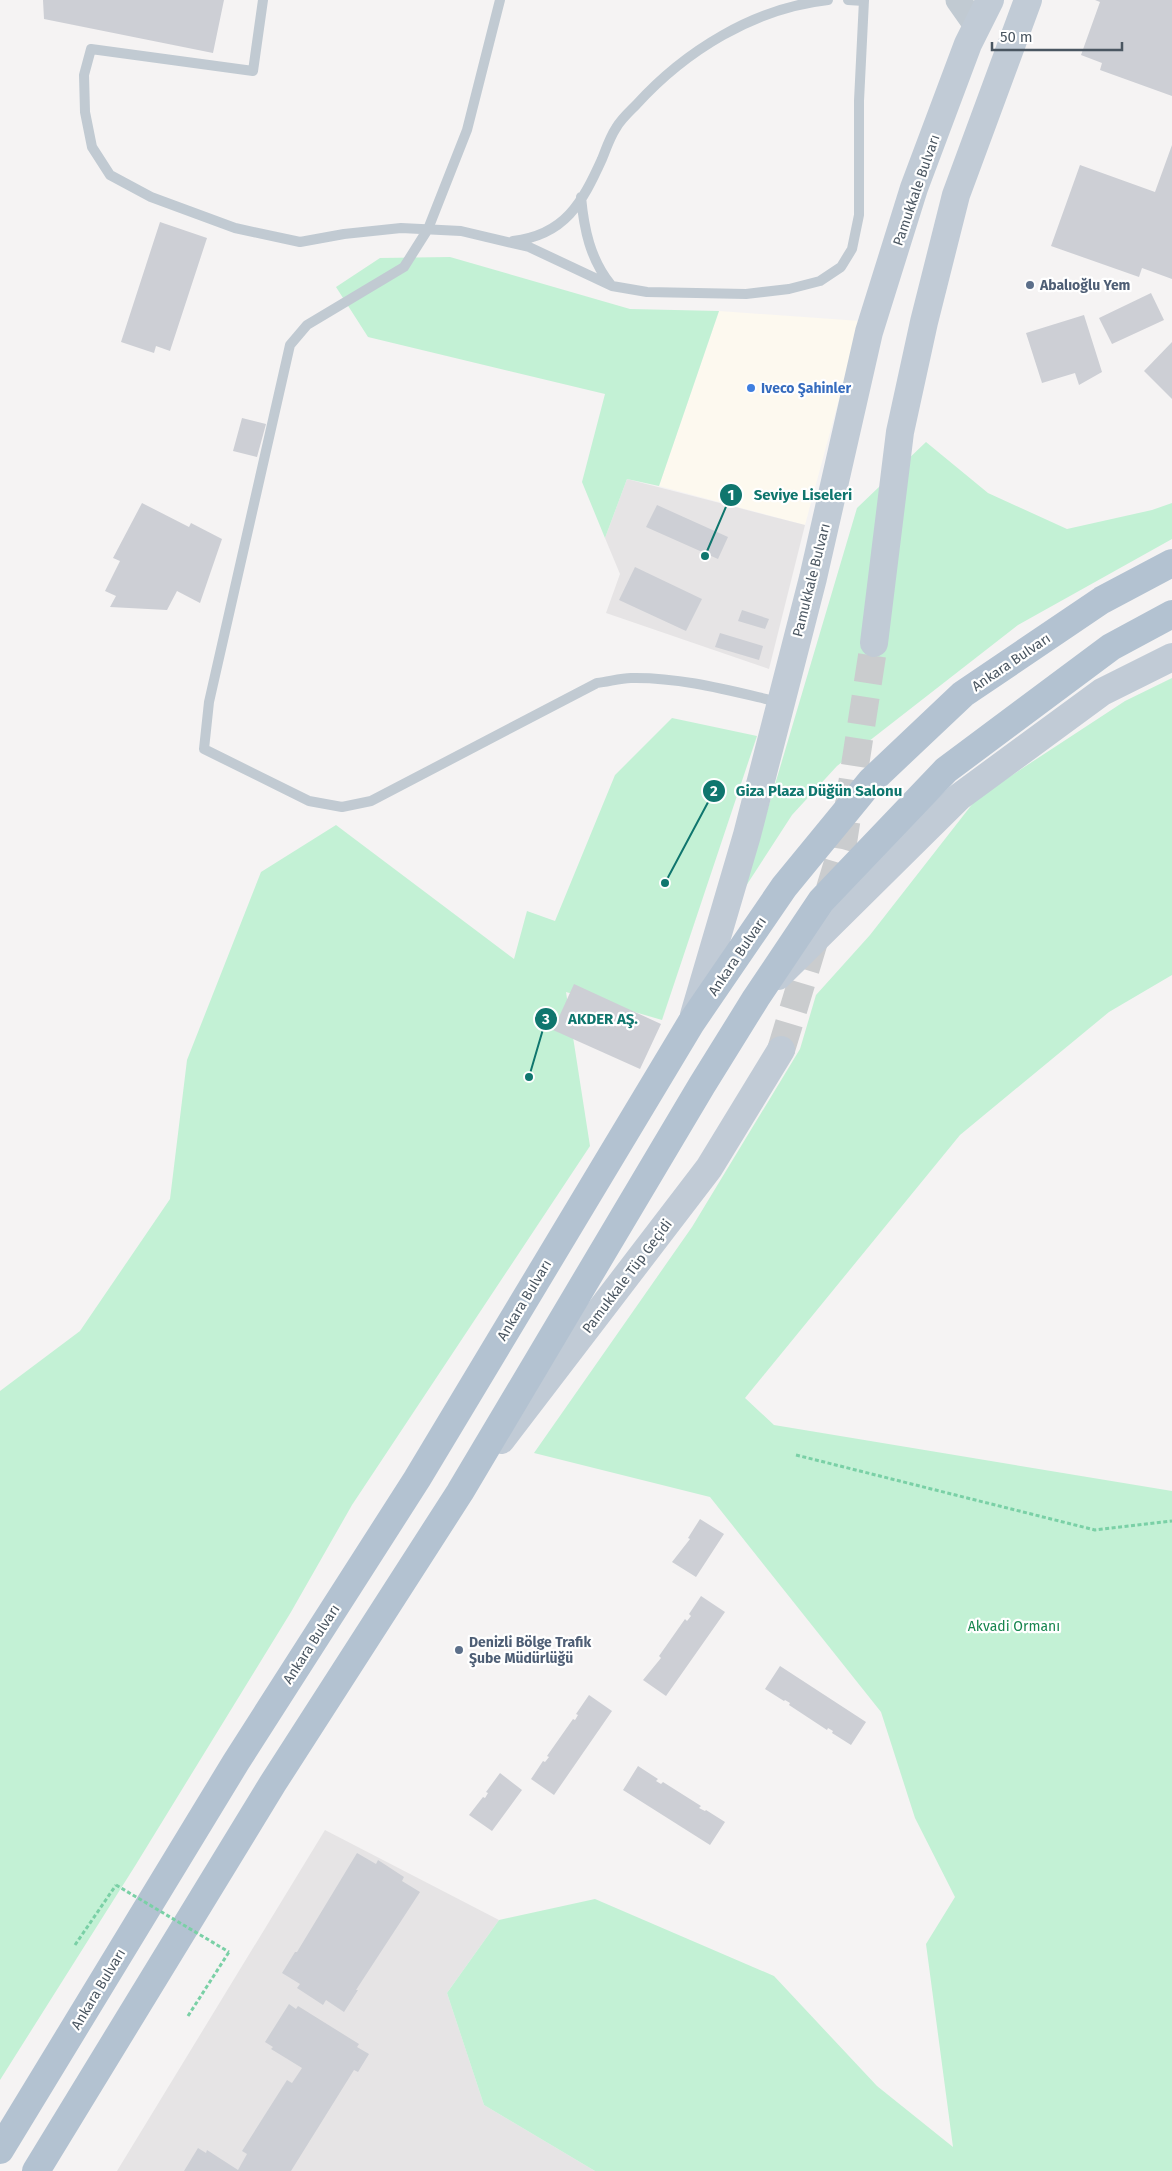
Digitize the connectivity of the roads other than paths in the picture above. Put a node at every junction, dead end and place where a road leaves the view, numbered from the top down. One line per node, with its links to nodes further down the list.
1 (263, 0): 11 (lane)
2 (500, 0): 11 (lane)
3 (828, 0): 10 (lane)
4 (848, 0): 5 (lane)
5 (864, 0): 13 (lane)
6 (958, 0): 9 (street)
7 (990, 0): 9 (main road, Pamukkale Bulvarı)
8 (1028, 0): 16 (main road)
9 (977, 27): 18 (main road, Pamukkale Bulvarı)
10 (581, 197): 12 (lane); 13 (lane)
11 (428, 230): 12 (lane); 18 (lane)
12 (507, 242): 13 (lane)
13 (612, 286)
14 (1172, 563): 20 (main road, Ankara Bulvarı)
15 (1172, 614): 19 (main road)
16 (874, 642)
17 (1172, 657): 19 (main road)
18 (780, 702): 20 (main road, Pamukkale Bulvarı)
19 (756, 998): 22 (main road)
20 (691, 1023): 23 (main road, Ankara Bulvarı)
21 (781, 1050): 22 (main road, Pamukkale Tüp Geçidi)
22 (460, 1492): 24 (main road)
23 (0, 2150)
24 (36, 2171)

